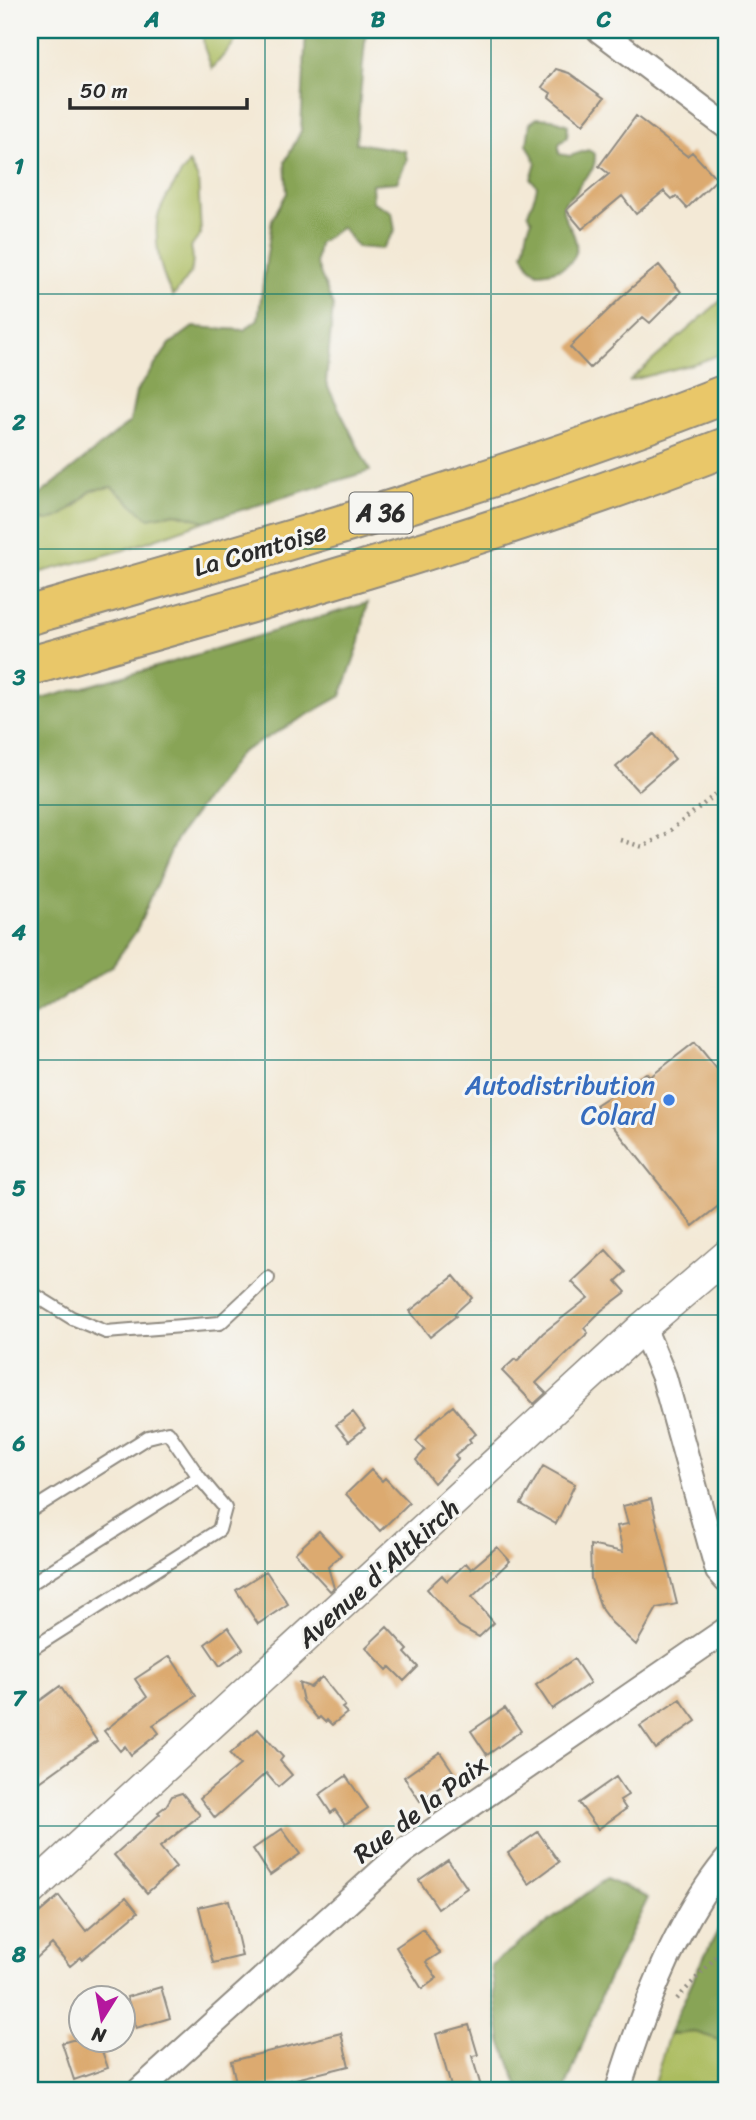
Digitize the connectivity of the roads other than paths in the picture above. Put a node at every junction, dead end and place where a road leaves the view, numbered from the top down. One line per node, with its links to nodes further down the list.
1 (598, 30): 2 (street)
2 (726, 126)
3 (726, 394): 5 (highway, La Comtoise / A 36)
4 (726, 447): 6 (highway, La Comtoise / A 36)
5 (30, 615)
6 (30, 666)
7 (726, 1256): 10 (street, Avenue d'Altkirch)
8 (268, 1278): 9 (lane)
9 (30, 1292)
10 (643, 1327): 13 (street); 18 (street, Avenue d'Altkirch)
11 (199, 1477): 12 (lane); 14 (lane); 16 (lane)
12 (30, 1511)
13 (726, 1580)
14 (30, 1584)
15 (726, 1630): 19 (street, Rue de la Paix)
16 (30, 1650)
17 (726, 1861): 20 (street)
18 (30, 1891)
19 (140, 2090)
20 (618, 2090)

